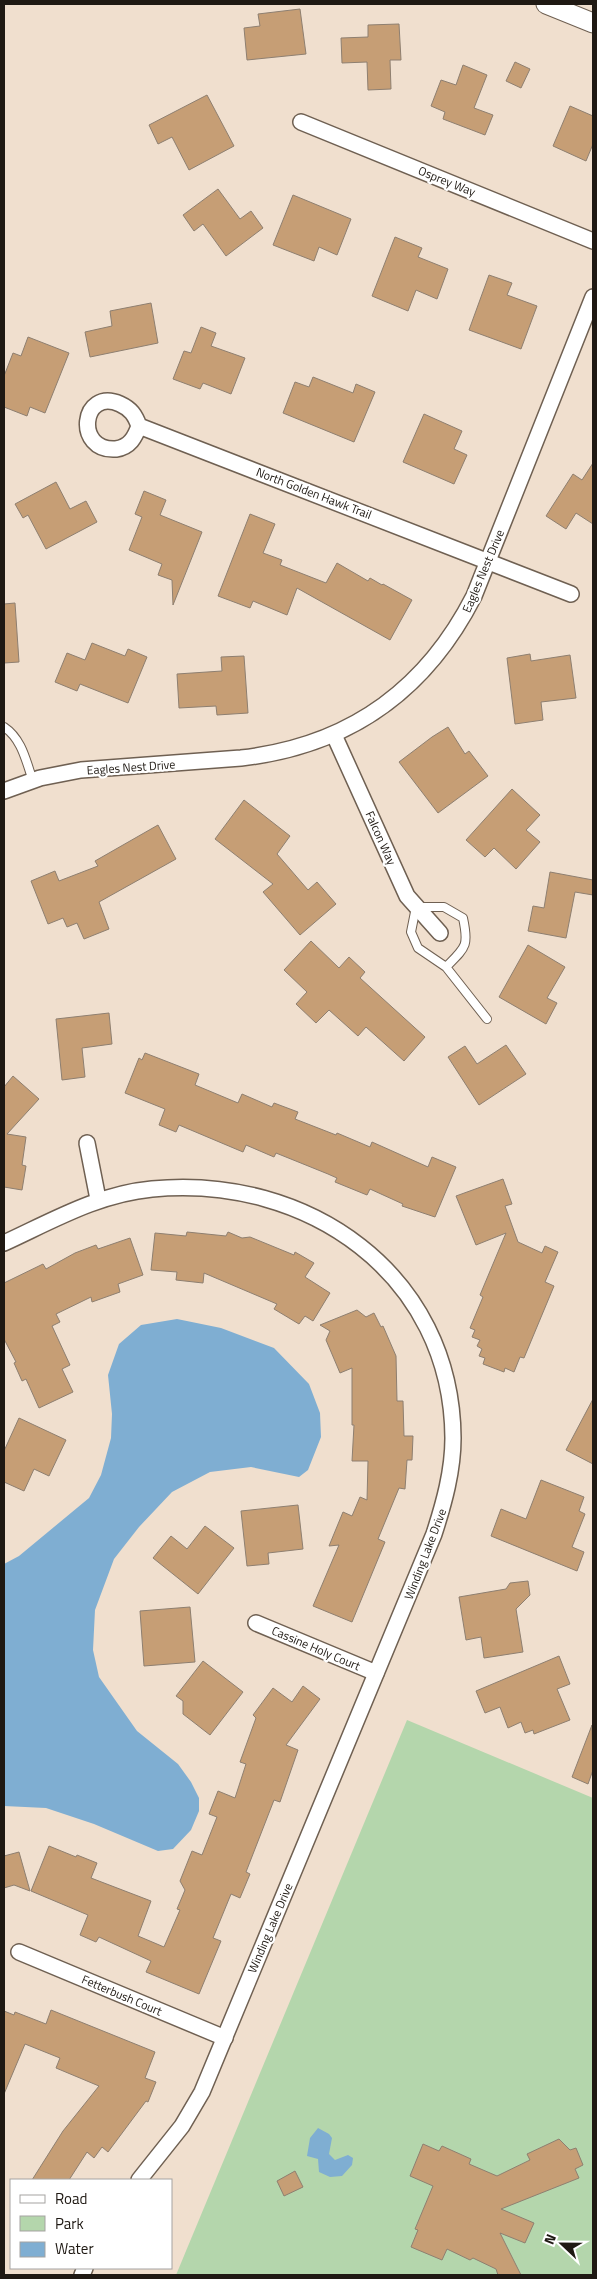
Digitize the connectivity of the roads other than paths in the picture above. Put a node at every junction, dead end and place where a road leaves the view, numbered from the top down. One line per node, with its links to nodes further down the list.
1 (546, 4): 2 (street)
2 (593, 23)
3 (301, 122): 4 (street, Osprey Way)
4 (593, 241)
5 (593, 297): 7 (street, Eagles Nest Drive)
6 (139, 426): 7 (street, North Golden Hawk Trail)
7 (488, 561): 8 (street, North Golden Hawk Trail); 10 (street, Eagles Nest Drive)
8 (571, 594)
9 (4, 727): 11 (lane)
10 (334, 735): 11 (street, Eagles Nest Drive); 13 (street, Falcon Way)
11 (33, 781): 12 (street, Eagles Nest Drive)
12 (4, 791)
13 (416, 907): 14 (street, Falcon Way); 15 (lane); 15 (lane)
14 (440, 933)
15 (446, 967): 16 (lane)
16 (487, 1019)
17 (87, 1143): 18 (street)
18 (98, 1199): 19 (street, Winding Lake Drive); 21 (street, Winding Lake Drive)
19 (4, 1243)
20 (256, 1623): 21 (street, Cassine Holy Court)
21 (376, 1673): 23 (street, Winding Lake Drive)
22 (19, 1952): 23 (street, Fetterbush Court)
23 (225, 2038): 24 (street, Winding Lake Drive)
24 (140, 2179)

